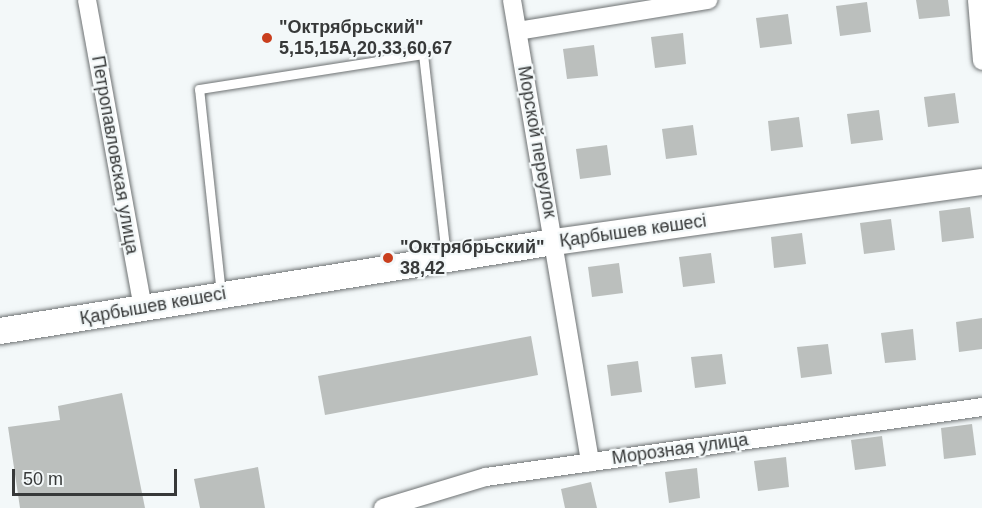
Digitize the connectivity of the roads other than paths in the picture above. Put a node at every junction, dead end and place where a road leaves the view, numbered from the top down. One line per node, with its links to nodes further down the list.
1 (87, 0): 11 (street, Петропавловская улица)
2 (513, 0): 5 (street, Морской переулок)
3 (708, 0): 5 (street)
4 (976, 0): 6 (street)
5 (518, 31): 8 (street, Морской переулок)
6 (982, 62)
7 (982, 182): 8 (main road, Қарбышев көшесі)
8 (554, 242): 9 (main road, Қарбышев көшесі); 14 (street, Морской переулок)
9 (446, 260): 10 (main road, Қарбышев көшесі); 10 (lane)
10 (221, 294): 11 (main road, Қарбышев көшесі)
11 (143, 309): 12 (main road, Қарбышев көшесі)
12 (0, 331)
13 (982, 406): 14 (street, Морозная улица)
14 (590, 462): 15 (street, Морозная улица)
15 (382, 508)

